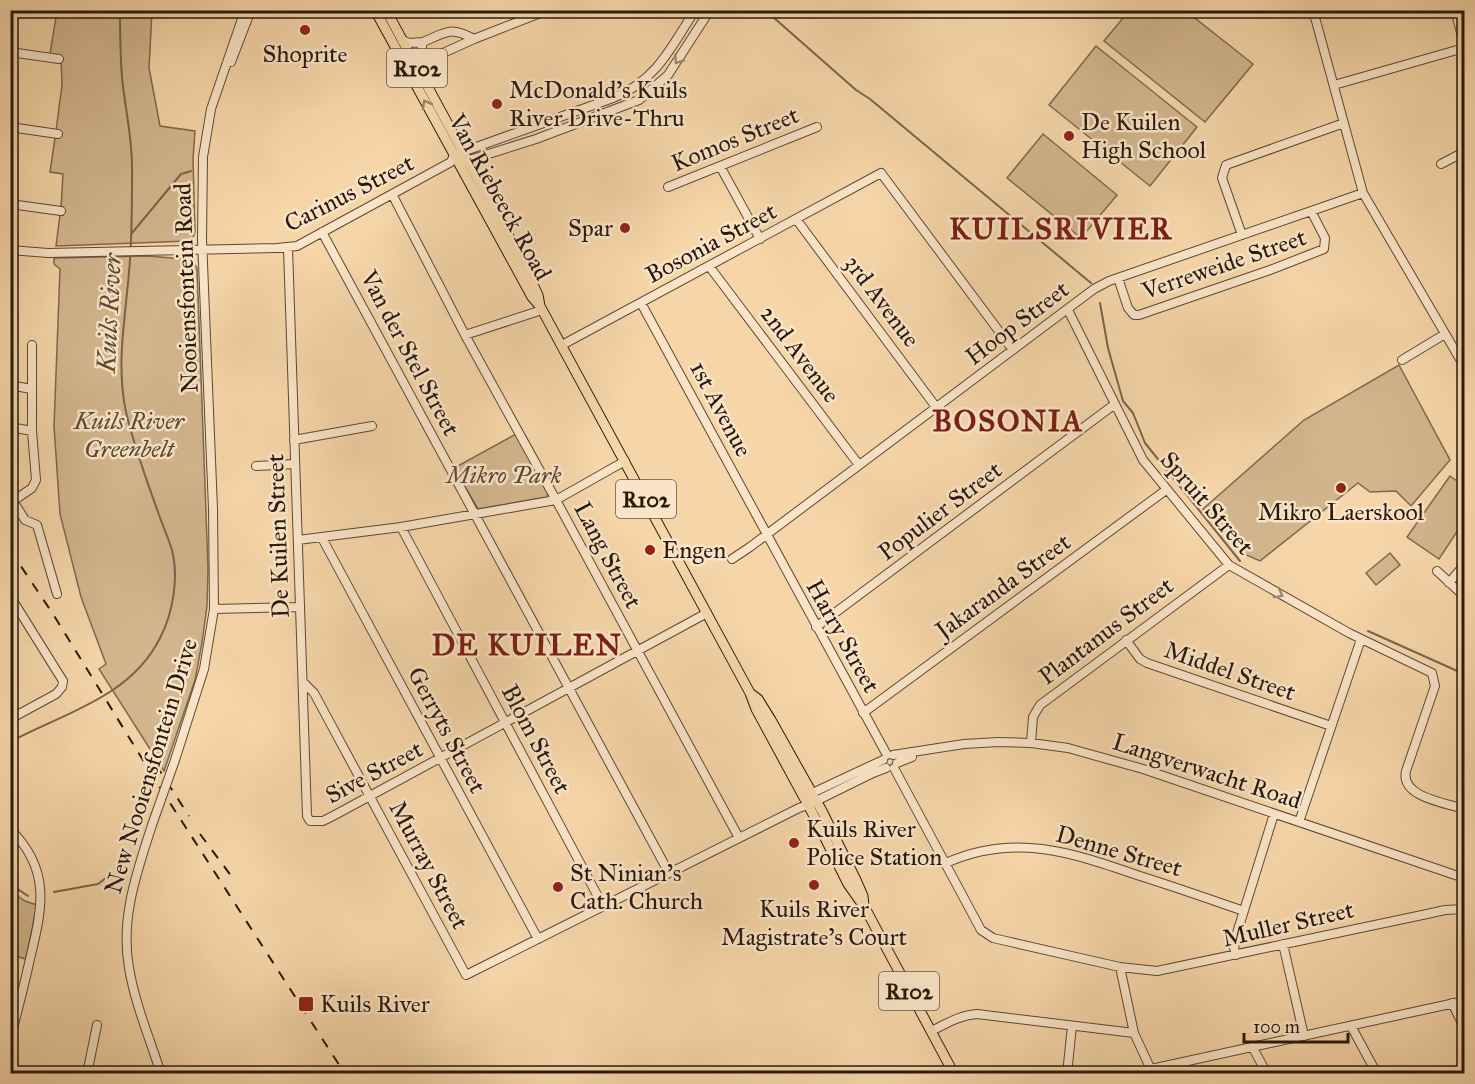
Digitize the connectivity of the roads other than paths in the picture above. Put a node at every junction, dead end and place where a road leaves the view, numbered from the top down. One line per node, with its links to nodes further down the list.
1 (245, 10): 16 (street, Nooiensfontein Road)
2 (251, 10): 16 (street, Nooiensfontein Road)
3 (375, 10): 23 (main road, Van Riebeeck Road / R102, one-way to 3)
4 (386, 10): 11 (main road, Van Riebeeck Road / R102)
5 (548, 10): 10 (street)
6 (695, 10): 23 (street, Carinus Street)
7 (710, 10): 23 (street, Carinus Street, one-way to 23)
8 (1313, 10): 17 (street)
9 (1455, 10): 13 (street)
10 (474, 39): 12 (street); 12 (street)
11 (402, 40): 12 (street); 23 (main road, Van Riebeeck Road / R102)
12 (423, 42)
13 (1464, 46): 17 (street)
14 (10, 52): 15 (street)
15 (59, 59)
16 (222, 77): 38 (street, Nooiensfontein Road)
17 (1334, 85): 18 (street)
18 (1344, 123): 27 (street); 34 (street)
19 (10, 127): 21 (street)
20 (817, 127): 25 (street, Komos Street)
21 (58, 134)
22 (1464, 152): 24 (street)
23 (459, 159): 28 (street, Carinus Street); 42 (main road, Van Riebeeck Road / R102)
24 (1441, 164)
25 (720, 166): 26 (street, Komos Street); 35 (street)
26 (668, 187)
27 (1364, 193): 31 (street, Hoop Street); 44 (street)
28 (392, 194): 33 (street, Carinus Street); 45 (street, Lang Street)
29 (10, 204): 30 (street)
30 (61, 211)
31 (1311, 211): 34 (street, Hoop Street); 40 (street, Verreweide Street)
32 (796, 219): 35 (street, Bosonia Street); 48 (street, Bosonia Street); 54 (street, 3rd Avenue)
33 (322, 232): 36 (street, Carinus Street); 66 (street, Van der Stel Street)
34 (1242, 235): 40 (street, Hoop Street)
35 (759, 239): 39 (street, Bosonia Street)
36 (288, 248): 38 (street, Carinus Street); 58 (street, De Kuilen Street)
37 (10, 250): 38 (street, Carinus Street)
38 (203, 250): 80 (street, Nooiensfontein Road)
39 (710, 266): 41 (street, Bosonia Street); 61 (street, 2nd Avenue)
40 (1118, 278): 43 (street, Hoop Street)
41 (640, 303): 47 (street, Bosonia Street); 68 (street, 1st Avenue)
42 (541, 308): 45 (street); 47 (main road, Van Riebeeck Road / R102)
43 (1068, 310): 48 (street, Hoop Street); 53 (street, Spruit Street)
44 (1445, 334): 49 (street); 50 (street)
45 (465, 335): 65 (street, Lang Street)
46 (32, 345): 52 (street)
47 (562, 345): 59 (main road, Van Riebeeck Road / R102)
48 (1013, 350): 54 (street, Hoop Street)
49 (1402, 360)
50 (1464, 366)
51 (10, 385): 52 (street)
52 (31, 389): 57 (street)
53 (1115, 404): 63 (street, Spruit Street); 82 (street, Populier Street)
54 (936, 407): 61 (street, Hoop Street)
55 (372, 426): 58 (street)
56 (10, 427): 57 (street)
57 (32, 431): 64 (street)
58 (294, 440): 60 (street, De Kuilen Street)
59 (625, 461): 65 (street); 81 (main road, Van Riebeeck Road / R102)
60 (295, 464): 62 (street); 70 (street, De Kuilen Street)
61 (859, 465): 68 (street, Hoop Street)
62 (256, 466)
63 (1166, 490): 72 (street, Spruit Street); 88 (street, Jakaranda Street)
64 (12, 498): 76 (street)
65 (556, 500): 66 (street); 85 (street, Lang Street)
66 (476, 514): 67 (street); 87 (street, Van der Stel Street)
67 (401, 527): 69 (street); 90 (street, Blom Street)
68 (766, 535): 71 (street, Hoop Street); 82 (street, Harry Street)
69 (322, 538): 70 (street); 93 (street, Gerryts Street)
70 (298, 540): 79 (street, De Kuilen Street)
71 (732, 559)
72 (1228, 565): 83 (street, Spruit Street, one-way to 83); 84 (street, Plantanus Street)
73 (1464, 565): 75 (street)
74 (1437, 571): 75 (street)
75 (1449, 583): 78 (street)
76 (57, 594)
77 (10, 596): 89 (street)
78 (1464, 596)
79 (300, 607): 80 (street); 86 (street, De Kuilen Street)
80 (214, 609): 127 (street, New Nooiensfontein Drive, bridge)
81 (707, 613): 85 (street, Sive Street); 96 (main road, Van Riebeeck Road / R102)
82 (816, 627): 88 (street, Harry Street)
83 (1361, 639): 91 (street); 97 (street, Spruit Street)
84 (1125, 640): 91 (street, Middel Street); 92 (street, Plantanus Street)
85 (637, 652): 87 (street, Sive Street); 102 (street, Lang Street)
86 (303, 682): 95 (street, Murray Street); 99 (street, De Kuilen Street)
87 (569, 688): 90 (street, Sive Street); 104 (street, Van der Stel Street)
88 (864, 713): 94 (street, Harry Street)
89 (10, 719)
90 (505, 724): 93 (street, Sive Street); 106 (street, Blom Street)
91 (1331, 726): 100 (street)
92 (1031, 743): 94 (street, Langverwacht Road); 98 (street, Langverwacht Road)
93 (440, 758): 95 (street, Sive Street); 109 (street, Gerryts Street)
94 (890, 762): 96 (street, Langverwacht Road); 103 (street, Harry Street)
95 (370, 796): 99 (street, Sive Street); 113 (street, Murray Street)
96 (808, 801): 102 (street, Langverwacht Road); 120 (main road, Van Riebeeck Road / R102)
97 (1464, 809)
98 (1274, 814): 100 (street, Langverwacht Road); 108 (street)
99 (310, 821)
100 (1299, 822): 105 (street, Langverwacht Road)
101 (10, 829): 123 (street)
102 (739, 838): 104 (street, Langverwacht Road)
103 (946, 863): 108 (street, Denne Street); 112 (street, Muller Street)
104 (669, 873): 106 (street, Langverwacht Road)
105 (1464, 878)
106 (603, 906): 109 (street, Langverwacht Road)
107 (1464, 909): 110 (street, Muller Street)
108 (1244, 910): 111 (street)
109 (538, 939): 113 (street, Langverwacht Road)
110 (1283, 944): 111 (street, Muller Street); 122 (street)
111 (1236, 956): 112 (street, Muller Street)
112 (1120, 967): 121 (street)
113 (466, 975)
114 (1464, 1001): 115 (street)
115 (1452, 1003): 118 (street); 119 (street)
116 (97, 1025): 126 (street)
117 (1072, 1026): 120 (street); 121 (street); 129 (street)
118 (1351, 1026): 122 (street); 131 (street)
119 (1464, 1027)
120 (931, 1031): 128 (main road, Van Riebeeck Road / R102)
121 (1134, 1033): 125 (street)
122 (1304, 1036): 124 (street)
123 (10, 1040)
124 (1253, 1048): 125 (street); 130 (street)
125 (1152, 1071)
126 (87, 1074)
127 (161, 1074)
128 (954, 1074)
129 (1067, 1074)
130 (1267, 1074)
131 (1377, 1074)

